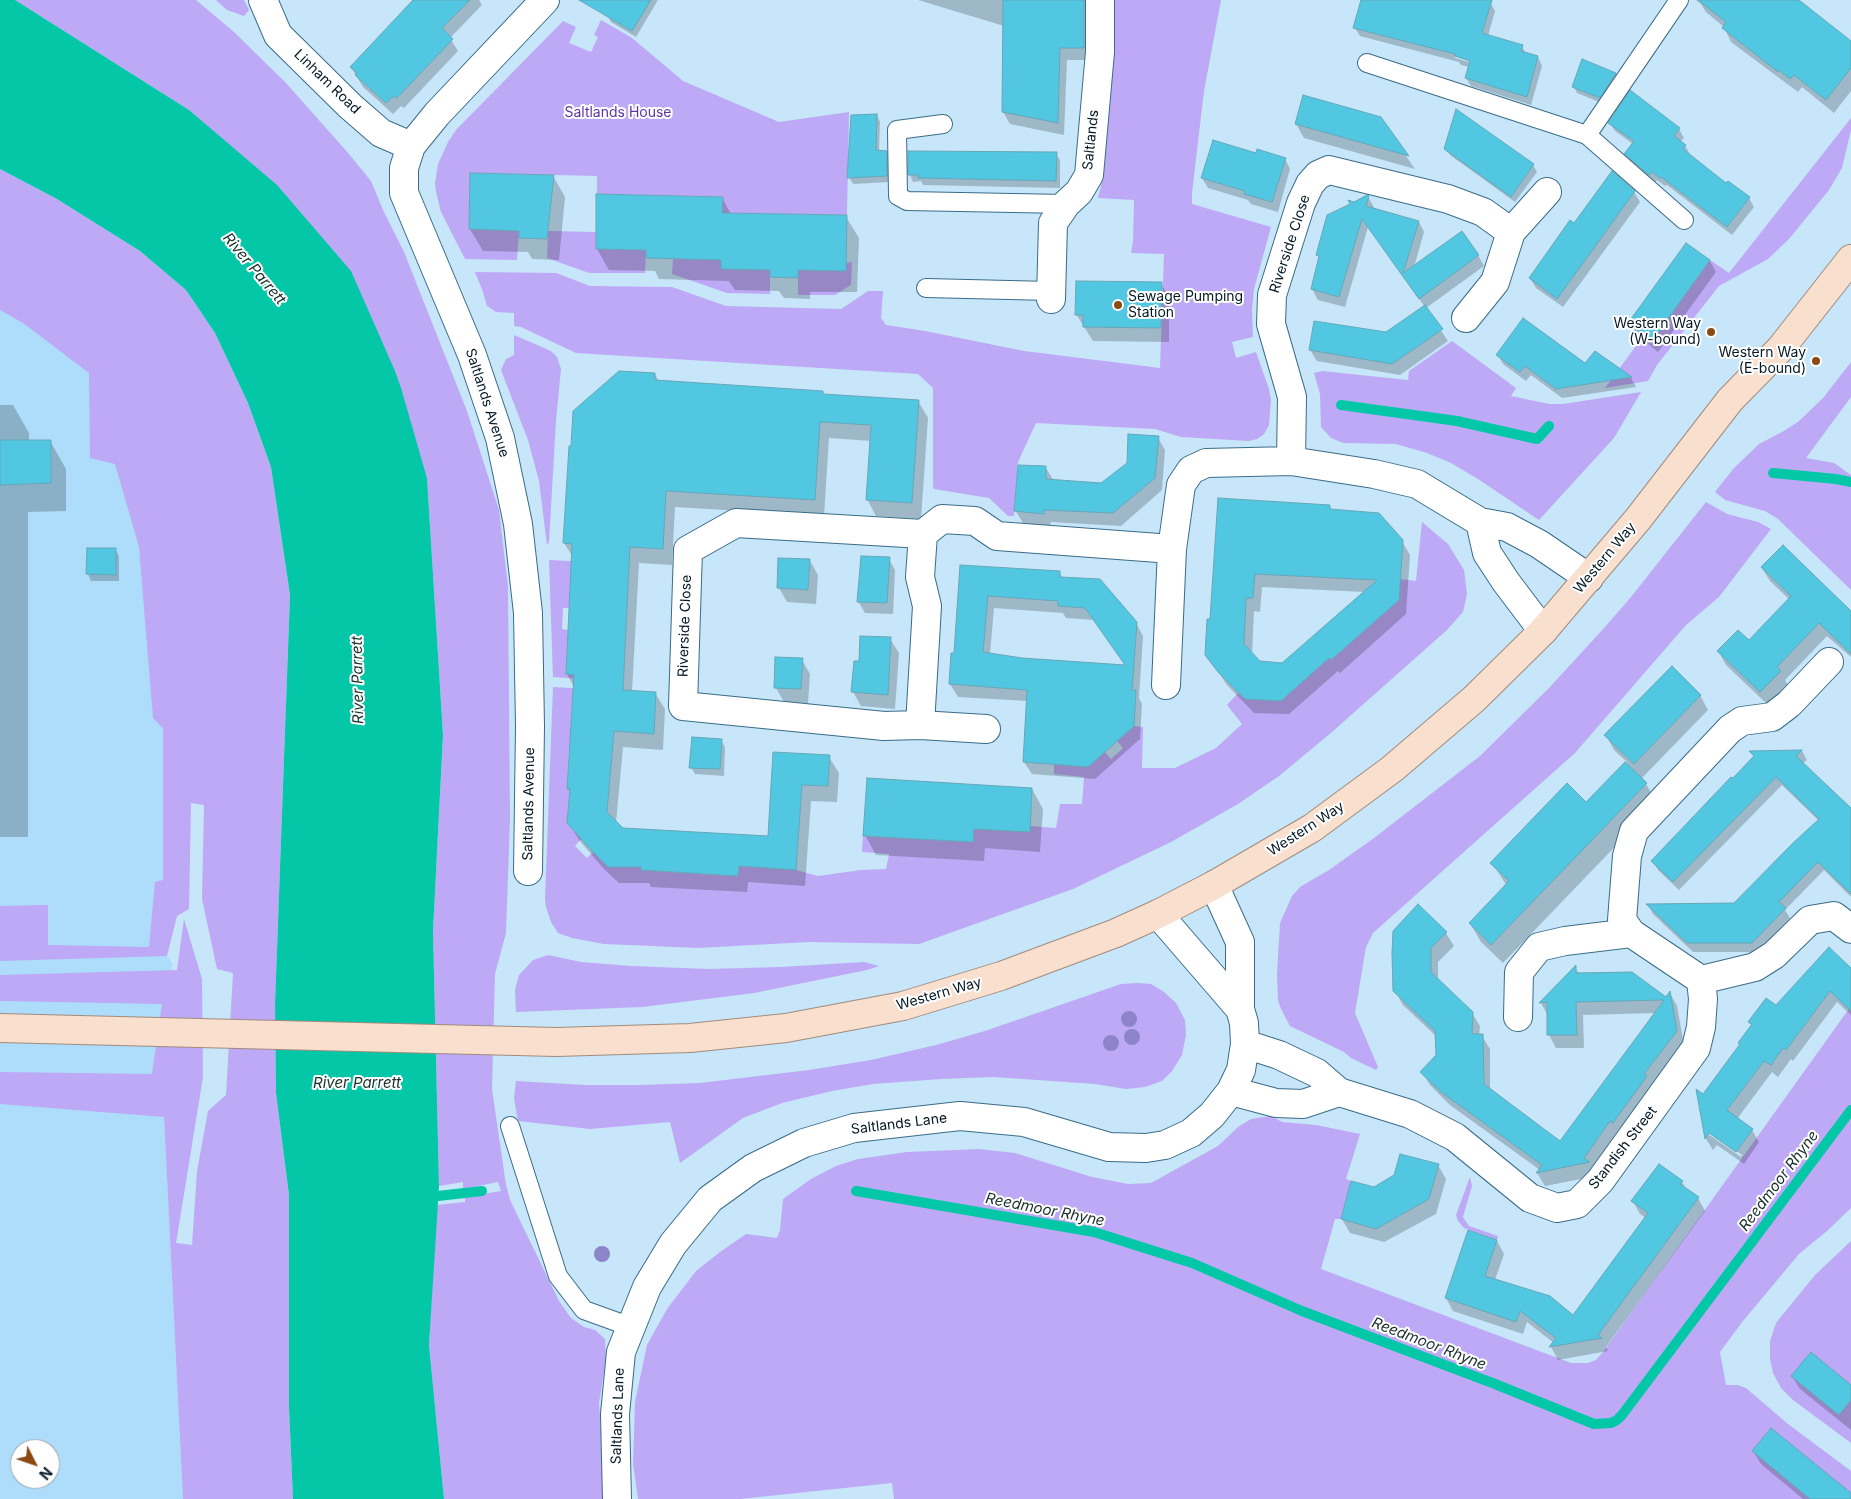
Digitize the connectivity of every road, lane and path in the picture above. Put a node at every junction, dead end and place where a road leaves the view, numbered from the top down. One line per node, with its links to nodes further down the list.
1 (263, 0): 8 (street, Linham Road)
2 (545, 0): 8 (street, Saltlands Avenue)
3 (1100, 0): 10 (street, Saltlands)
4 (1679, 0): 7 (lane)
5 (1367, 63): 7 (lane)
6 (944, 124): 10 (lane)
7 (1587, 135): 11 (lane)
8 (410, 146): 27 (street, Saltlands Avenue)
9 (1547, 192): 12 (street)
10 (1066, 204): 15 (street, Saltlands)
11 (1684, 220)
12 (1512, 232): 16 (street); 17 (street, Riverside Close)
13 (1851, 259): 21 (main road, Western Way)
14 (926, 288): 15 (lane)
15 (1051, 295)
16 (1466, 318)
17 (1291, 461): 18 (street); 20 (street)
18 (1480, 522): 21 (street); 22 (street)
19 (923, 534): 20 (street); 25 (street); 25 (street, Riverside Close)
20 (1172, 549): 24 (street)
21 (1589, 578): 22 (main road, Western Way)
22 (1543, 631): 28 (main road, Western Way)
23 (1828, 662): 31 (street)
24 (1166, 685)
25 (920, 725): 26 (street, Riverside Close)
26 (986, 730)
27 (528, 871)
28 (1214, 886): 29 (main road, Western Way); 33 (street, Saltlands Lane)
29 (1158, 914): 33 (street); 35 (main road, Western Way)
30 (1851, 929): 32 (street)
31 (1631, 933): 32 (street); 34 (street)
32 (1701, 980): 38 (street, Standish Street)
33 (1240, 1008): 36 (street, Saltlands Lane)
34 (1518, 1017)
35 (0, 1028)
36 (1245, 1044): 37 (street, Saltlands Lane); 38 (street, Standish Street)
37 (1231, 1091): 38 (street); 40 (street, Saltlands Lane)
38 (1339, 1092)
39 (510, 1126): 40 (lane)
40 (631, 1326): 41 (street, Saltlands Lane)
41 (617, 1499)

